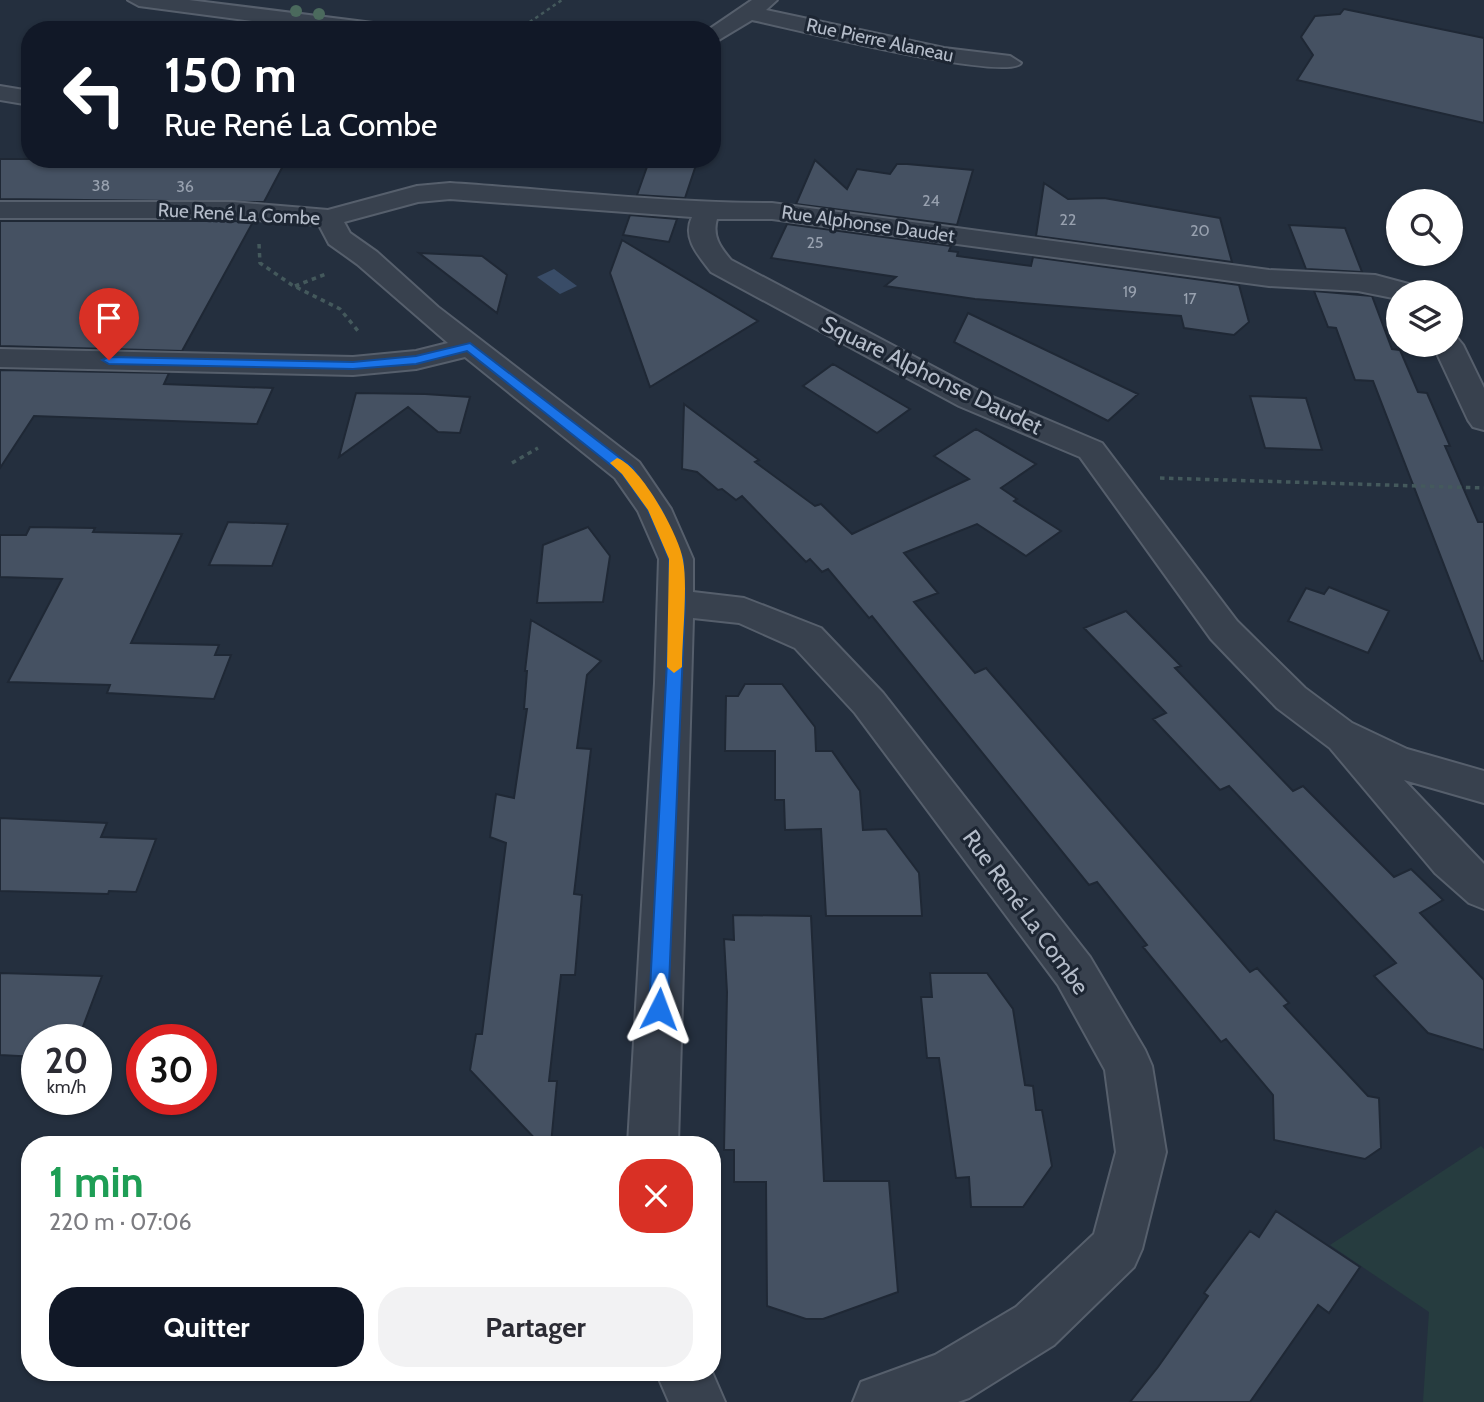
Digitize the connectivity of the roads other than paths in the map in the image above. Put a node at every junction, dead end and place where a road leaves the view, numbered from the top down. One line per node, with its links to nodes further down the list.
1 (139, 0): 3 (street)
2 (759, 7): 4 (street); 5 (street, Rue Pierre Alaneau)
3 (303, 21)
4 (721, 31)
5 (1010, 63)
6 (0, 93): 7 (street)
7 (21, 96)
8 (0, 210): 10 (street, Rue René La Combe)
9 (709, 211): 10 (street, Rue Alphonse Daudet); 11 (street, Rue Alphonse Daudet); 17 (street, Square Alphonse Daudet)
10 (329, 219): 12 (street, Rue René La Combe)
11 (1386, 286)
12 (470, 347): 14 (street); 16 (street, Rue René La Combe)
13 (1454, 357): 15 (street)
14 (0, 358)
15 (1484, 420)
16 (677, 603): 20 (street, Rue René La Combe); 23 (street, Rue René La Combe)
17 (1338, 734): 18 (street, Square Alphonse Daudet); 19 (street, Square Alphonse Daudet)
18 (1484, 787)
19 (1484, 890)
20 (653, 1136)
21 (688, 1381): 22 (street)
22 (697, 1402)
23 (881, 1402)

